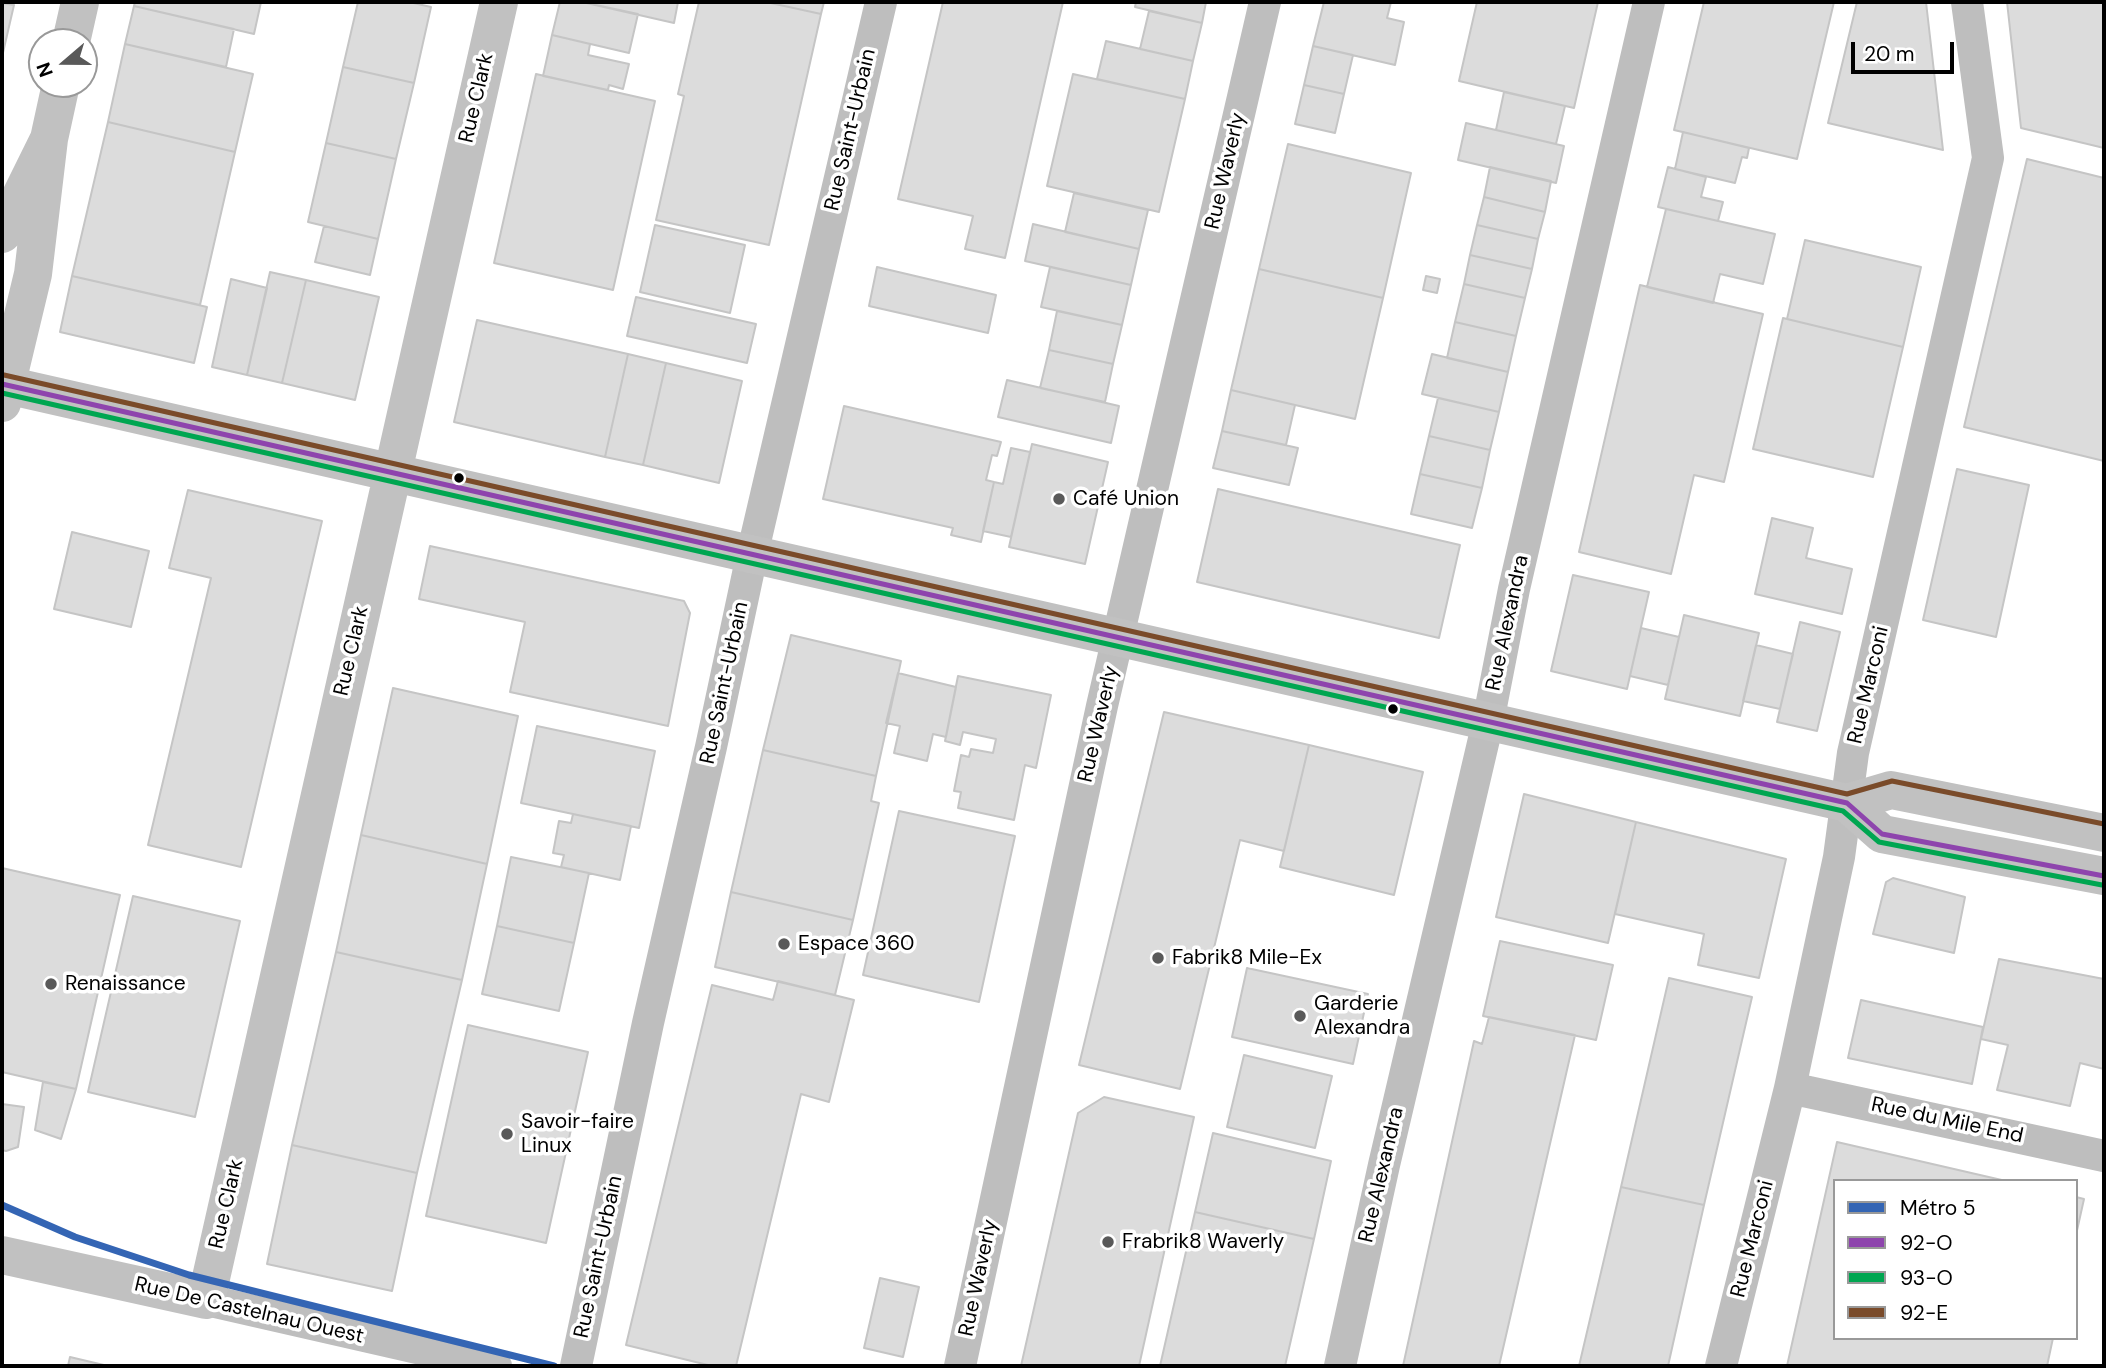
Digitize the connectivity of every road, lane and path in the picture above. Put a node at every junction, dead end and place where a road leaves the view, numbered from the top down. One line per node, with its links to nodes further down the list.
1 (80, 2): 7 (main road)
2 (499, 2): 12 (main road, Rue Clark)
3 (881, 2): 13 (street, Rue Saint-Urbain)
4 (1265, 2): 14 (street, Rue Waverly)
5 (1649, 2): 15 (street, Rue Alexandra)
6 (1967, 2): 16 (street, Rue Marconi)
7 (74, 28)
8 (58, 98): 9 (main road)
9 (49, 139): 10 (main road); 11 (main road)
10 (2, 234)
11 (3, 391): 12 (main road)
12 (391, 473): 13 (main road); 22 (main road, Rue Clark)
13 (752, 555): 14 (main road); 24 (street, Rue Saint-Urbain)
14 (1119, 638): 15 (main road); 25 (street, Rue Waverly)
15 (1488, 722): 16 (main road); 26 (street, Rue Alexandra)
16 (1847, 803): 17 (main road); 18 (main road); 19 (street, Rue Marconi)
17 (2104, 833)
18 (2104, 876)
19 (1790, 1088): 20 (street, Rue du Mile End); 27 (street, Rue Marconi)
20 (2104, 1156)
21 (2, 1255): 22 (main road, Rue De Castelnau Ouest)
22 (206, 1300): 23 (street, Rue De Castelnau Ouest)
23 (496, 1366)
24 (576, 1366)
25 (960, 1366)
26 (1340, 1366)
27 (1721, 1366)

